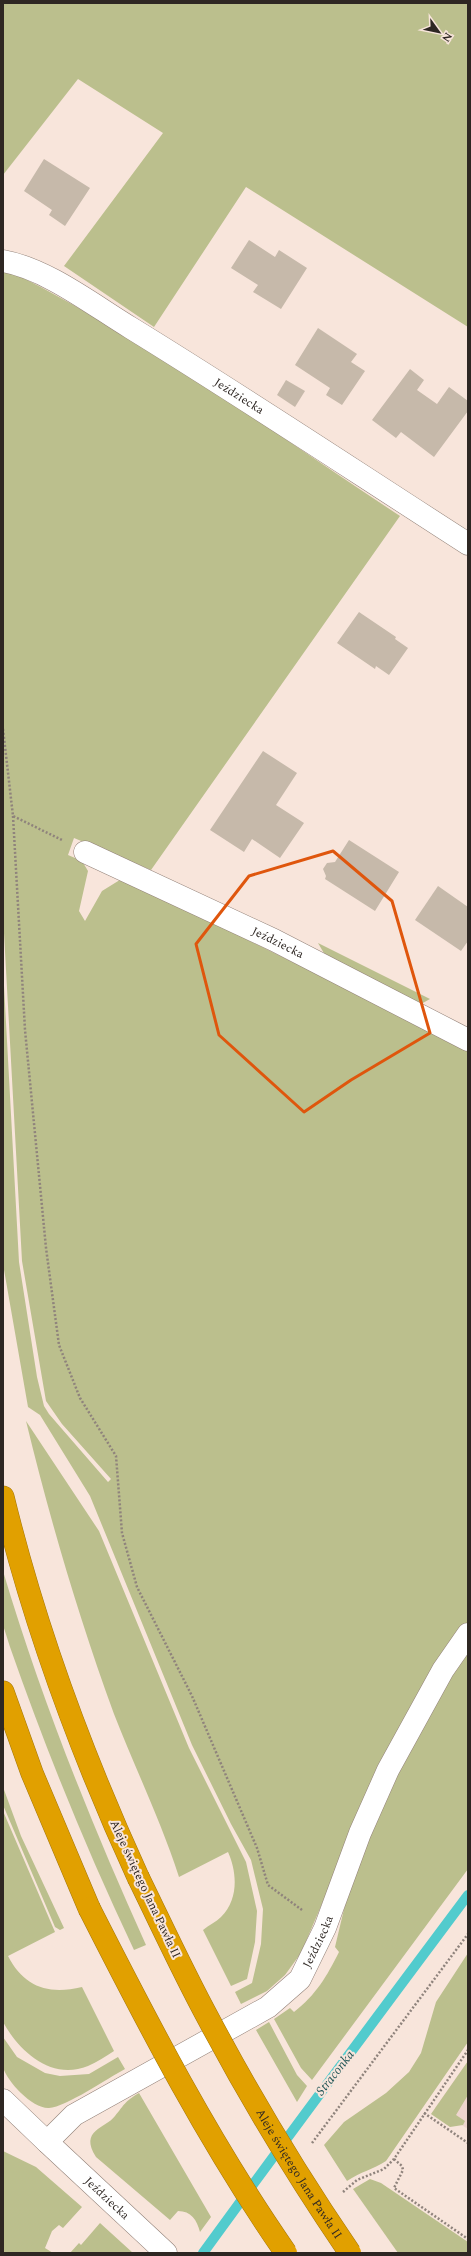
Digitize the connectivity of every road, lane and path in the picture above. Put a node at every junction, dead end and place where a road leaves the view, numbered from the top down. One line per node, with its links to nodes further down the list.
1 (3, 261): 2 (street, Jeździecka)
2 (468, 544)
3 (3, 729): 4 (path)
4 (13, 816): 5 (path); 10 (path)
5 (85, 852): 6 (street, Jeździecka)
6 (468, 1040)
7 (3, 1497): 23 (highway, Aleje świętego Jana Pawła II, bridge)
8 (468, 1634): 10 (street, Jeździecka)
9 (3, 1692): 22 (highway, bridge)
10 (325, 1928): 15 (street, Jeździecka)
11 (468, 1934): 17 (path)
12 (468, 2050): 14 (path)
13 (3, 2100): 15 (street, Jeździecka)
14 (424, 2113): 16 (path); 18 (path)
15 (47, 2142): 21 (street, Jeździecka)
16 (468, 2143)
17 (311, 2144)
18 (394, 2159): 19 (path); 20 (path)
19 (340, 2195)
20 (468, 2239)
21 (160, 2246)
22 (286, 2253)
23 (350, 2253)

